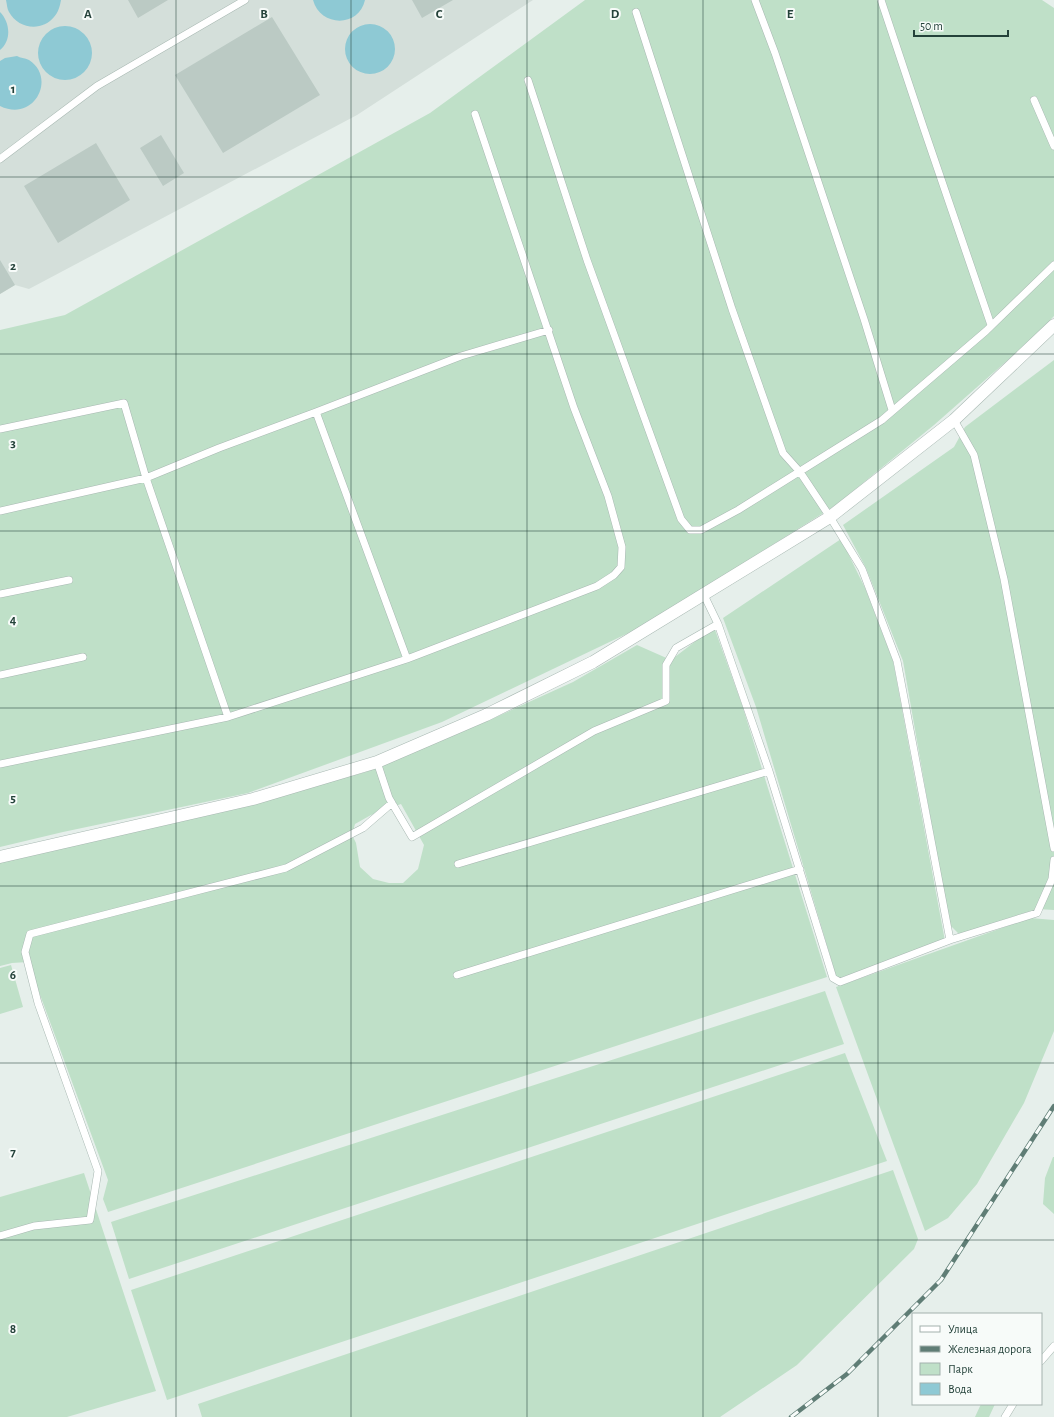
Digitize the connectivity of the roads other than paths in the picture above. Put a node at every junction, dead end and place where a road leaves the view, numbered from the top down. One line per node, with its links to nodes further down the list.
1 (245, 0): 9 (lane)
2 (755, 0): 14 (lane)
3 (881, 0): 11 (lane)
4 (636, 12): 18 (lane)
5 (528, 80): 18 (lane)
6 (1034, 100): 8 (lane)
7 (475, 114): 13 (lane)
8 (1054, 146)
9 (0, 158)
10 (1054, 266): 11 (lane)
11 (991, 325): 14 (lane)
12 (1054, 325): 16 (street)
13 (549, 330): 15 (lane); 27 (lane)
14 (892, 410): 18 (lane)
15 (316, 412): 19 (lane); 27 (lane)
16 (954, 420): 21 (street); 34 (lane)
17 (0, 429): 19 (lane)
18 (800, 472): 21 (lane)
19 (146, 478): 20 (lane); 29 (lane)
20 (0, 511)
21 (830, 517): 24 (street); 39 (lane)
22 (69, 580): 23 (lane)
23 (0, 594)
24 (704, 594): 25 (lane); 30 (street)
25 (718, 624): 32 (lane); 33 (lane)
26 (83, 657): 28 (lane)
27 (407, 659): 29 (lane)
28 (0, 674)
29 (228, 717): 31 (lane)
30 (377, 762): 33 (lane); 35 (street)
31 (0, 764)
32 (769, 771): 37 (lane); 38 (lane)
33 (392, 803): 41 (lane)
34 (1054, 848)
35 (0, 857)
36 (1054, 860): 39 (lane)
37 (458, 864)
38 (800, 869): 39 (lane); 40 (lane)
39 (950, 940)
40 (457, 975)
41 (0, 1236)
42 (1054, 1346): 43 (lane)
43 (1042, 1360)
44 (1012, 1405): 45 (lane)
45 (1005, 1417)

